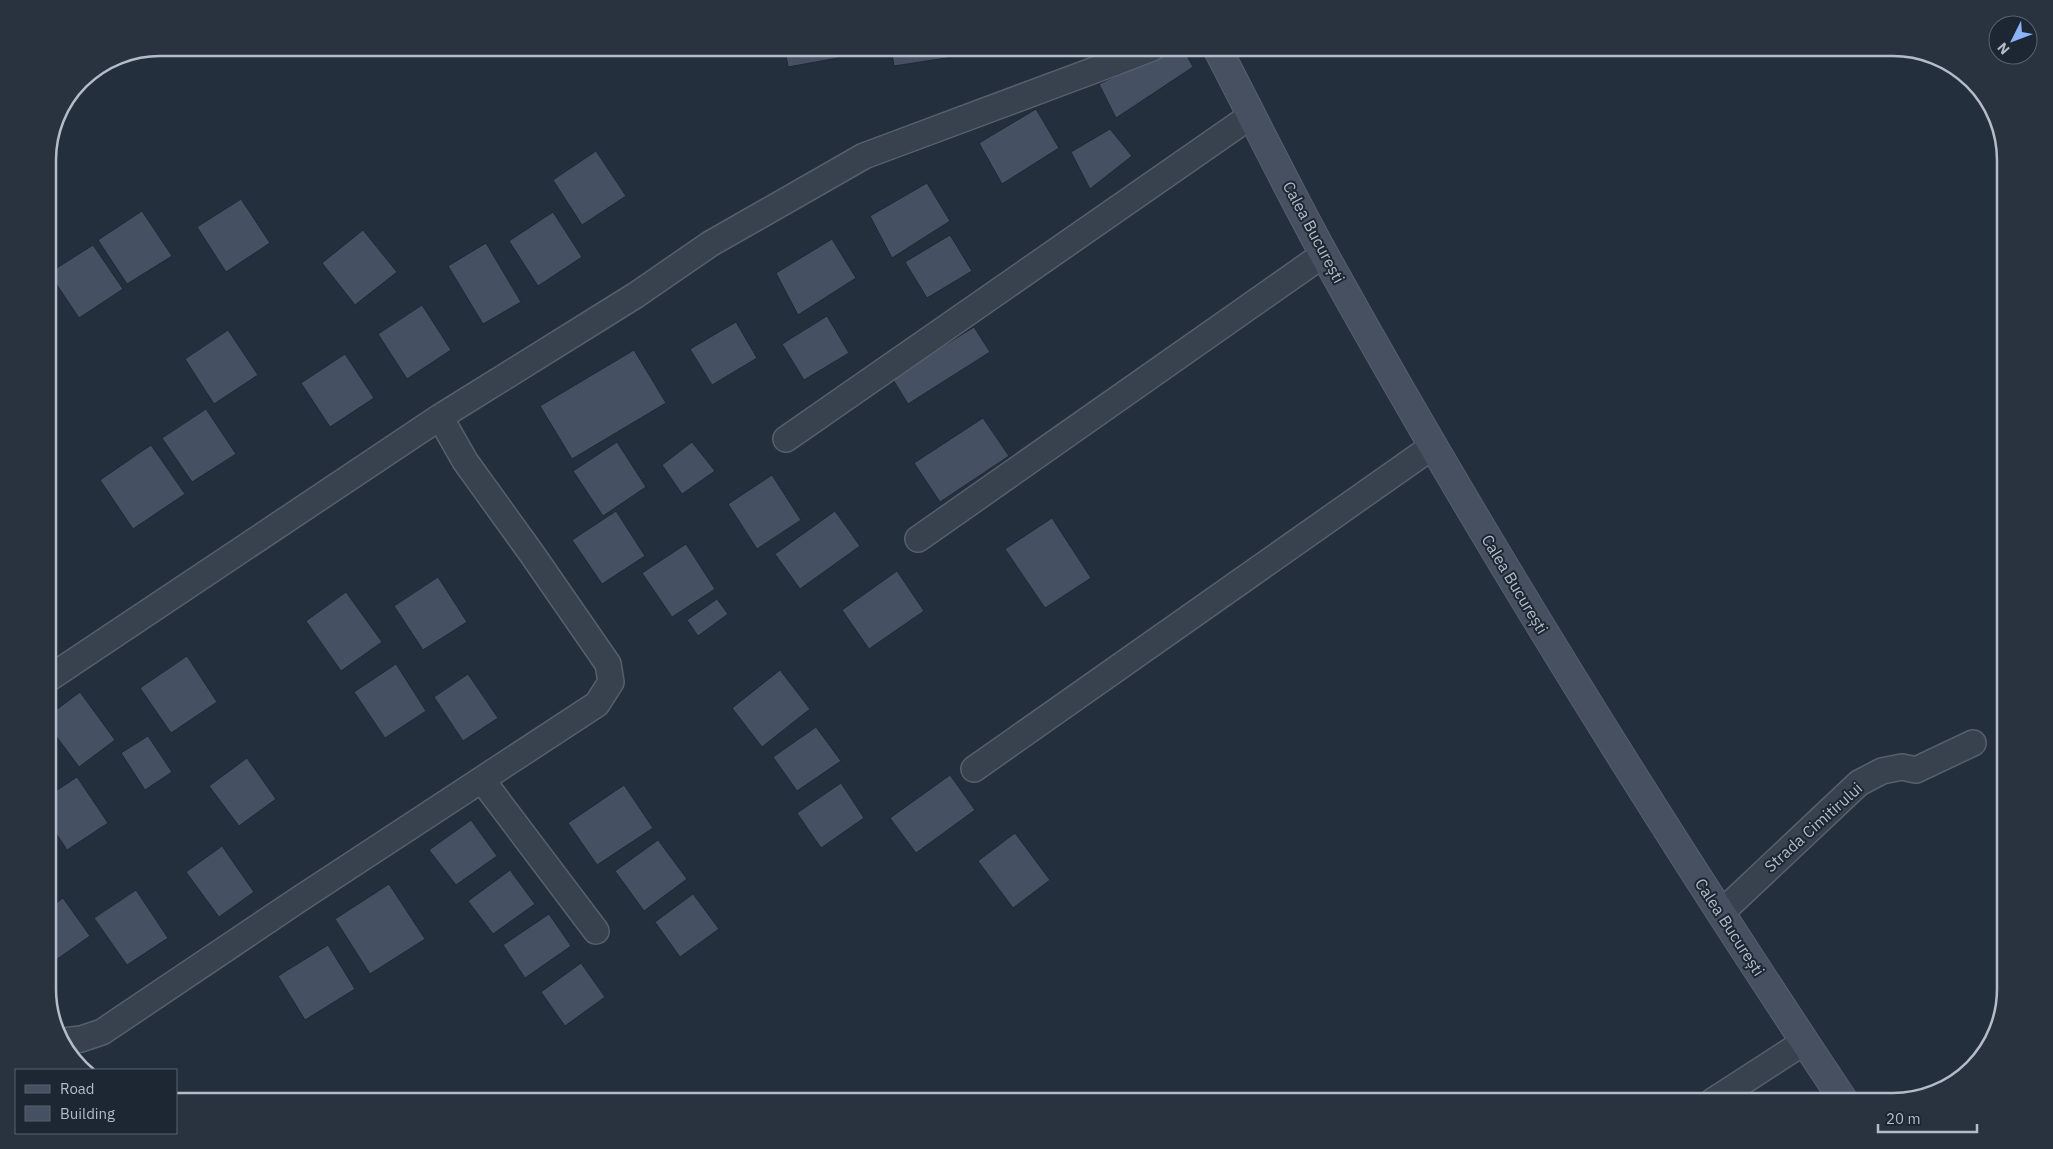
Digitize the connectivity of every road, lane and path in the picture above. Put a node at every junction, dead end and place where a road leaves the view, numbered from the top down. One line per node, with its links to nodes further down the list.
1 (1132, 56): 5 (street)
2 (1221, 56): 3 (main road, Calea București)
3 (1252, 115): 4 (main road, Calea București); 6 (street)
4 (1324, 254): 7 (main road, Calea București); 8 (street)
5 (440, 417): 9 (street); 12 (street)
6 (786, 439)
7 (1433, 446): 11 (street); 13 (main road, Calea București)
8 (918, 539)
9 (56, 674)
10 (1972, 743): 13 (street, Strada Cimitirului)
11 (974, 769)
12 (482, 780): 14 (street); 15 (street)
13 (1721, 913): 16 (main road, Calea București)
14 (596, 931)
15 (70, 1040)
16 (1804, 1042): 17 (street); 18 (main road, Calea București)
17 (1728, 1093)
18 (1838, 1093)

